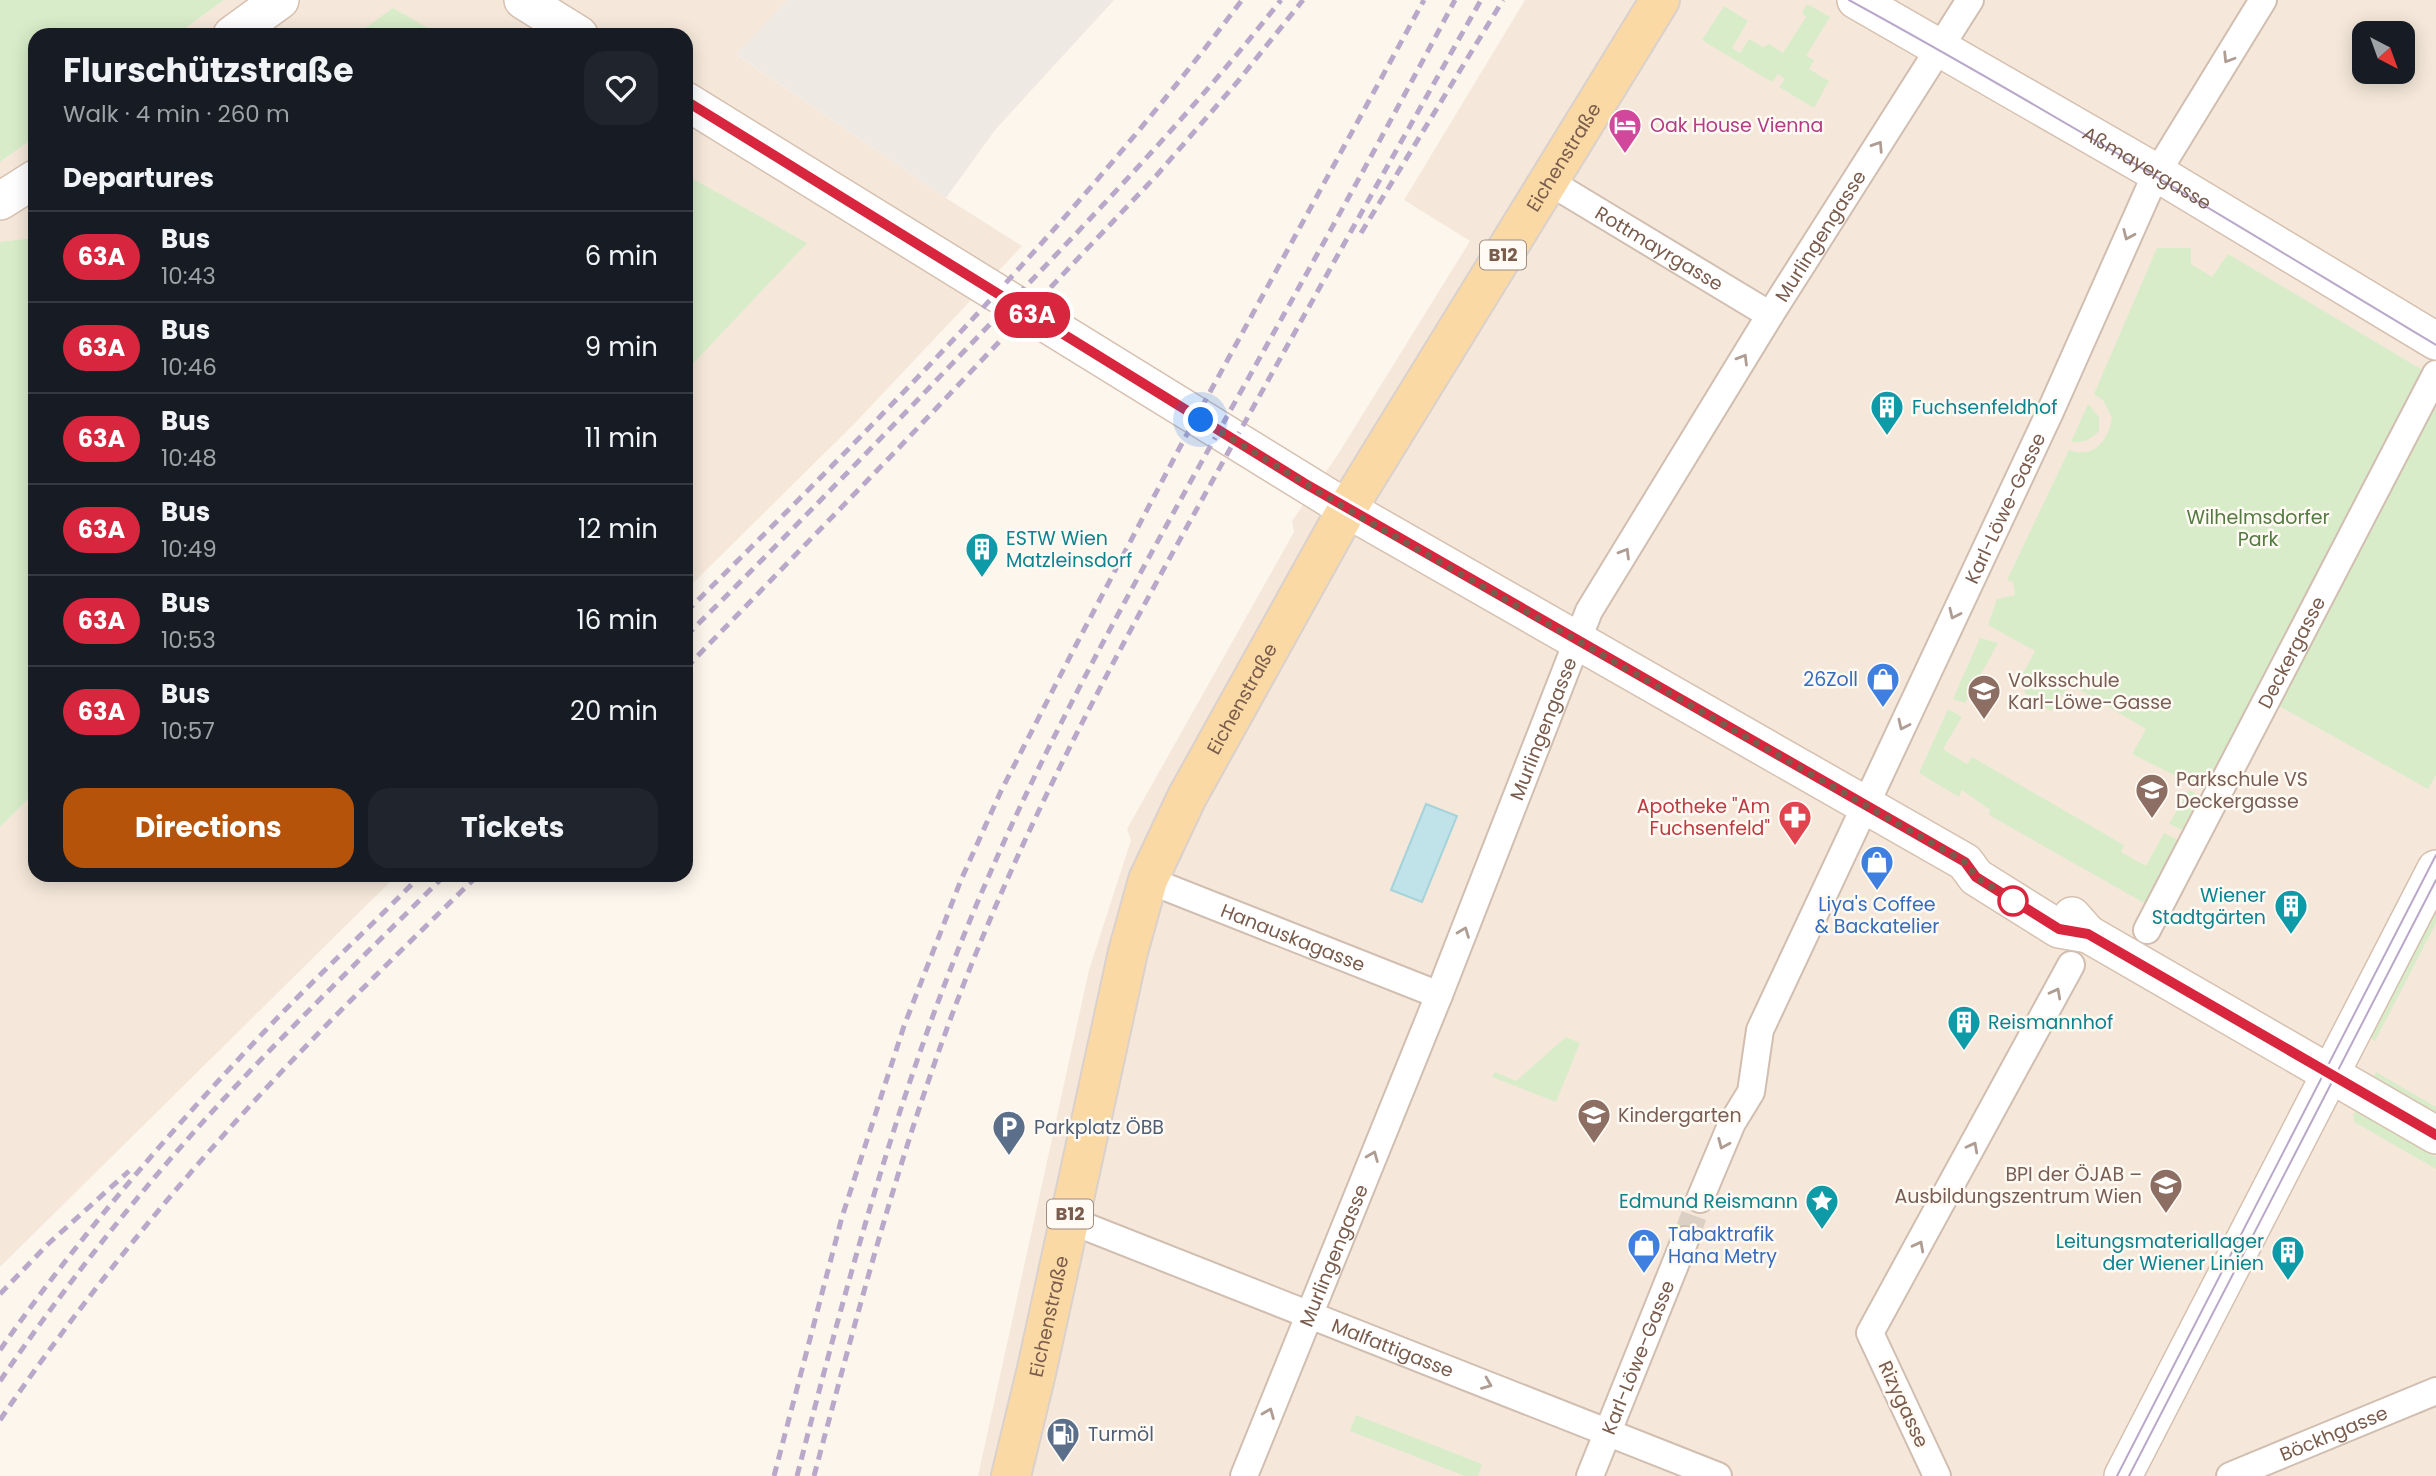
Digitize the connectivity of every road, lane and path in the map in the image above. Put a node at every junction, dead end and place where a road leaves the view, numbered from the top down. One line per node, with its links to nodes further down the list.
1 (280, 0): 7 (street)
2 (523, 0): 8 (street)
3 (1660, 0): 12 (main road, Eichenstraße / B12)
4 (1856, 0): 9 (street, Aßmayergasse)
5 (1970, 0): 9 (street, Murlingengasse)
6 (2263, 0): 11 (street, Karl-Löwe-Gasse, one-way to 11)
7 (242, 28)
8 (568, 28)
9 (1940, 47): 11 (street, Aßmayergasse); 15 (street, Murlingengasse, one-way to 9)
10 (693, 105): 18 (street)
11 (2157, 173): 16 (street, Aßmayergasse); 20 (street, Karl-Löwe-Gasse, one-way to 20)
12 (1548, 181): 15 (street, Rottmayrgasse); 18 (main road, Eichenstraße / B12)
13 (28, 183): 14 (street)
14 (0, 201)
15 (1770, 315): 19 (street, Murlingengasse, one-way to 15)
16 (2436, 341)
17 (2436, 374): 23 (street, Deckergasse)
18 (1347, 509): 19 (street); 22 (main road, Eichenstraße / B12)
19 (1578, 640): 20 (street); 25 (street, Murlingengasse, one-way to 19)
20 (1866, 806): 24 (street); 28 (street, Karl-Löwe-Gasse, one-way to 28)
21 (2436, 869): 26 (street)
22 (1148, 880): 25 (street, Hanauskagasse); 29 (main road, Eichenstraße / B12)
23 (2147, 930)
24 (2079, 950): 26 (street); 34 (street, Rizygasse, one-way to 24)
25 (1439, 995): 31 (street, Murlingengasse, one-way to 25)
26 (2330, 1073): 27 (street); 39 (street)
27 (2436, 1135)
28 (1700, 1199)
29 (1069, 1220): 31 (street, Malfattigasse); 35 (main road, Eichenstraße / B12)
30 (1685, 1240): 33 (street, Karl-Löwe-Gasse)
31 (1309, 1314): 33 (street, Malfattigasse, one-way to 33); 36 (street, Murlingengasse, one-way to 31)
32 (2436, 1391): 40 (street, Böckhgasse)
33 (1607, 1432): 37 (street, Karl-Löwe-Gasse); 38 (street, Malfattigasse)
34 (1932, 1466)
35 (1012, 1476)
36 (1244, 1476)
37 (1590, 1476)
38 (1718, 1476)
39 (2123, 1476)
40 (2230, 1476)

